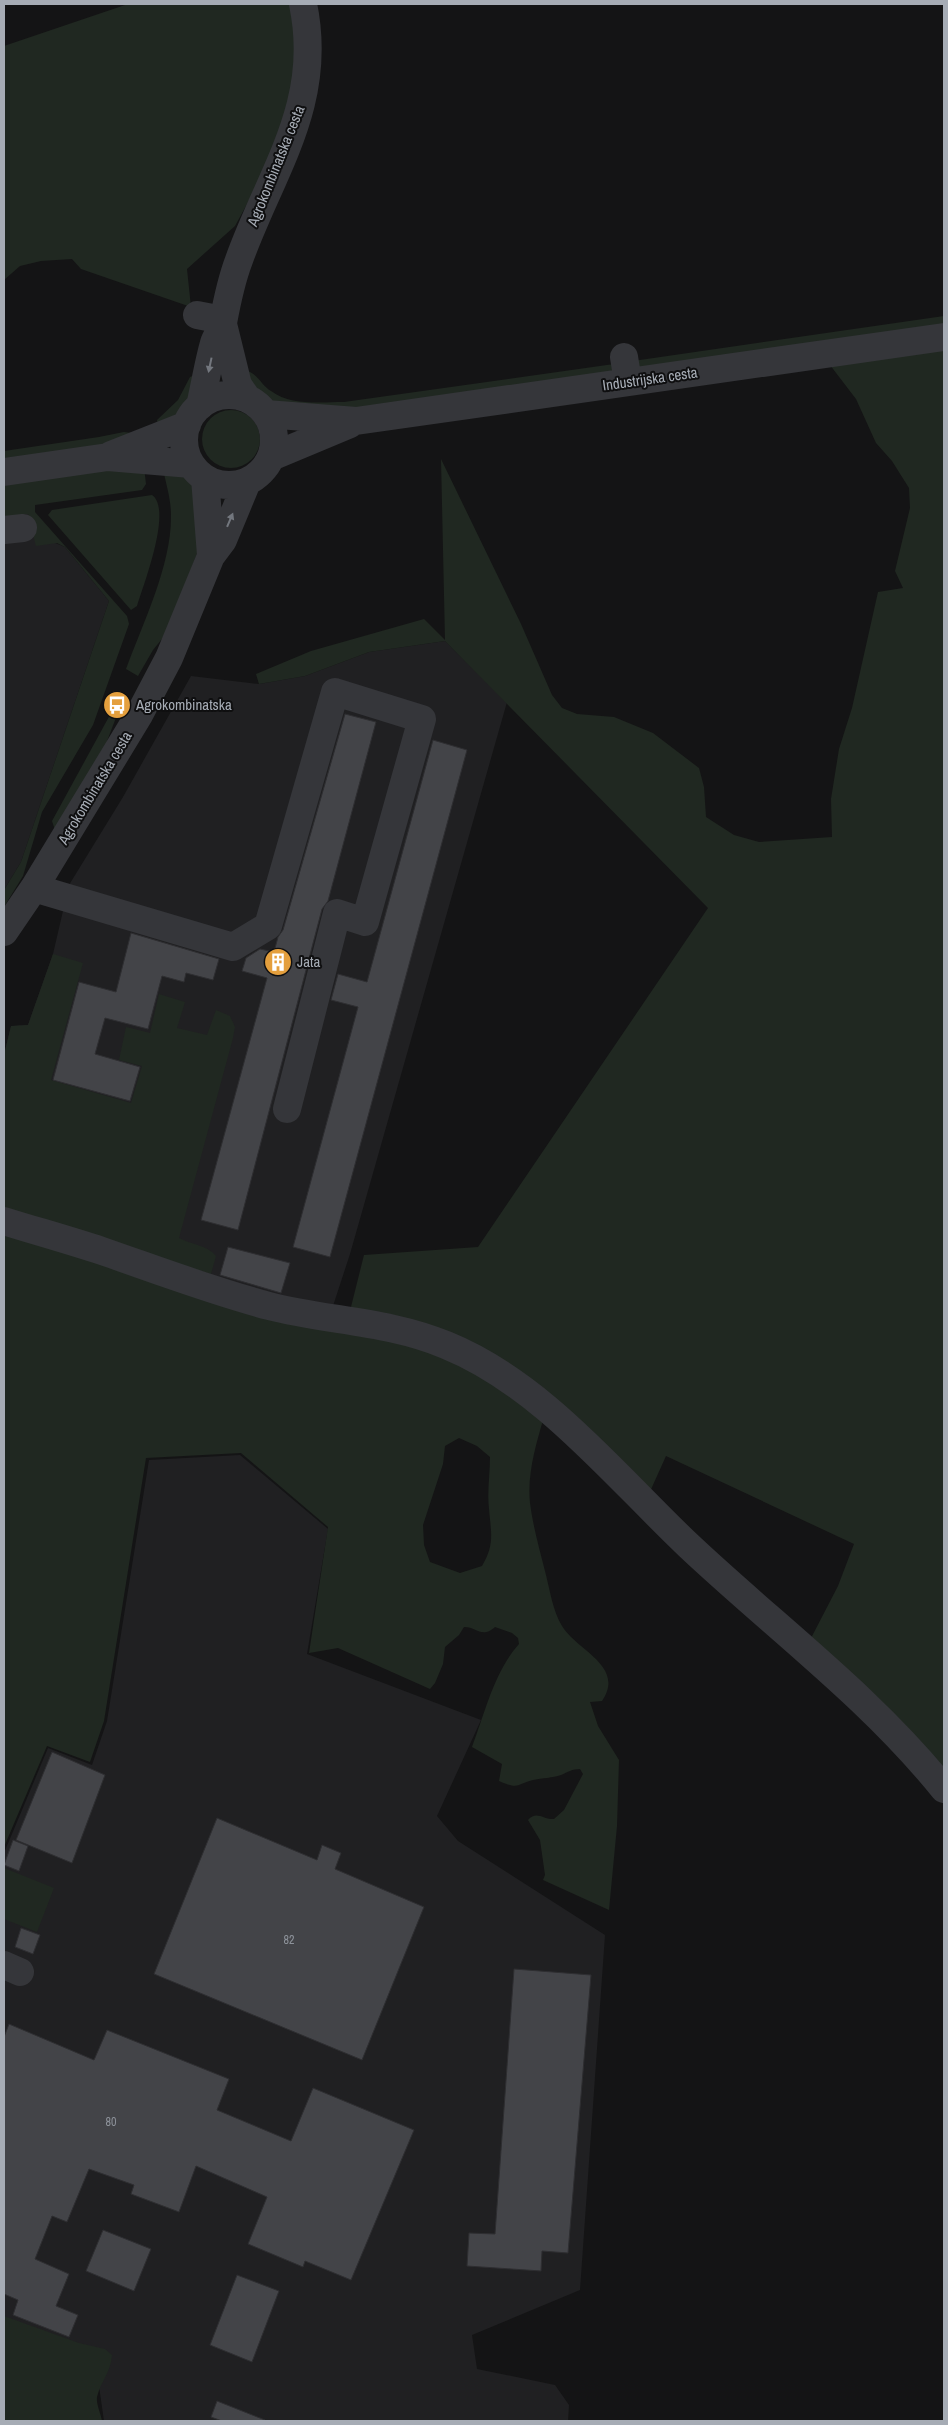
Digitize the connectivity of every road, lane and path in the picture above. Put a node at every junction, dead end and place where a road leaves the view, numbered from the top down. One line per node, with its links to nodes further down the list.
1 (303, 4): 3 (street, Agrokombinatska cesta)
2 (197, 314): 3 (street)
3 (223, 322): 5 (street, Agrokombinatska cesta); 6 (street, Agrokombinatska cesta, one-way to 6)
4 (944, 337): 7 (street, Industrijska cesta)
5 (256, 406): 6 (street); 7 (street, Industrijska cesta); 9 (street)
6 (193, 416): 8 (street); 10 (street)
7 (356, 421): 9 (street, Industrijska cesta)
8 (108, 457): 10 (street); 11 (street)
9 (271, 457): 12 (street)
10 (198, 471): 12 (street); 13 (street, Agrokombinatska cesta)
11 (4, 472)
12 (248, 482): 13 (street, Agrokombinatska cesta, one-way to 12)
13 (211, 556): 14 (street, Agrokombinatska cesta)
14 (34, 888): 15 (street, Agrokombinatska cesta); 16 (street)
15 (4, 932)
16 (287, 1109)
17 (4, 1221): 18 (street)
18 (944, 1789)

